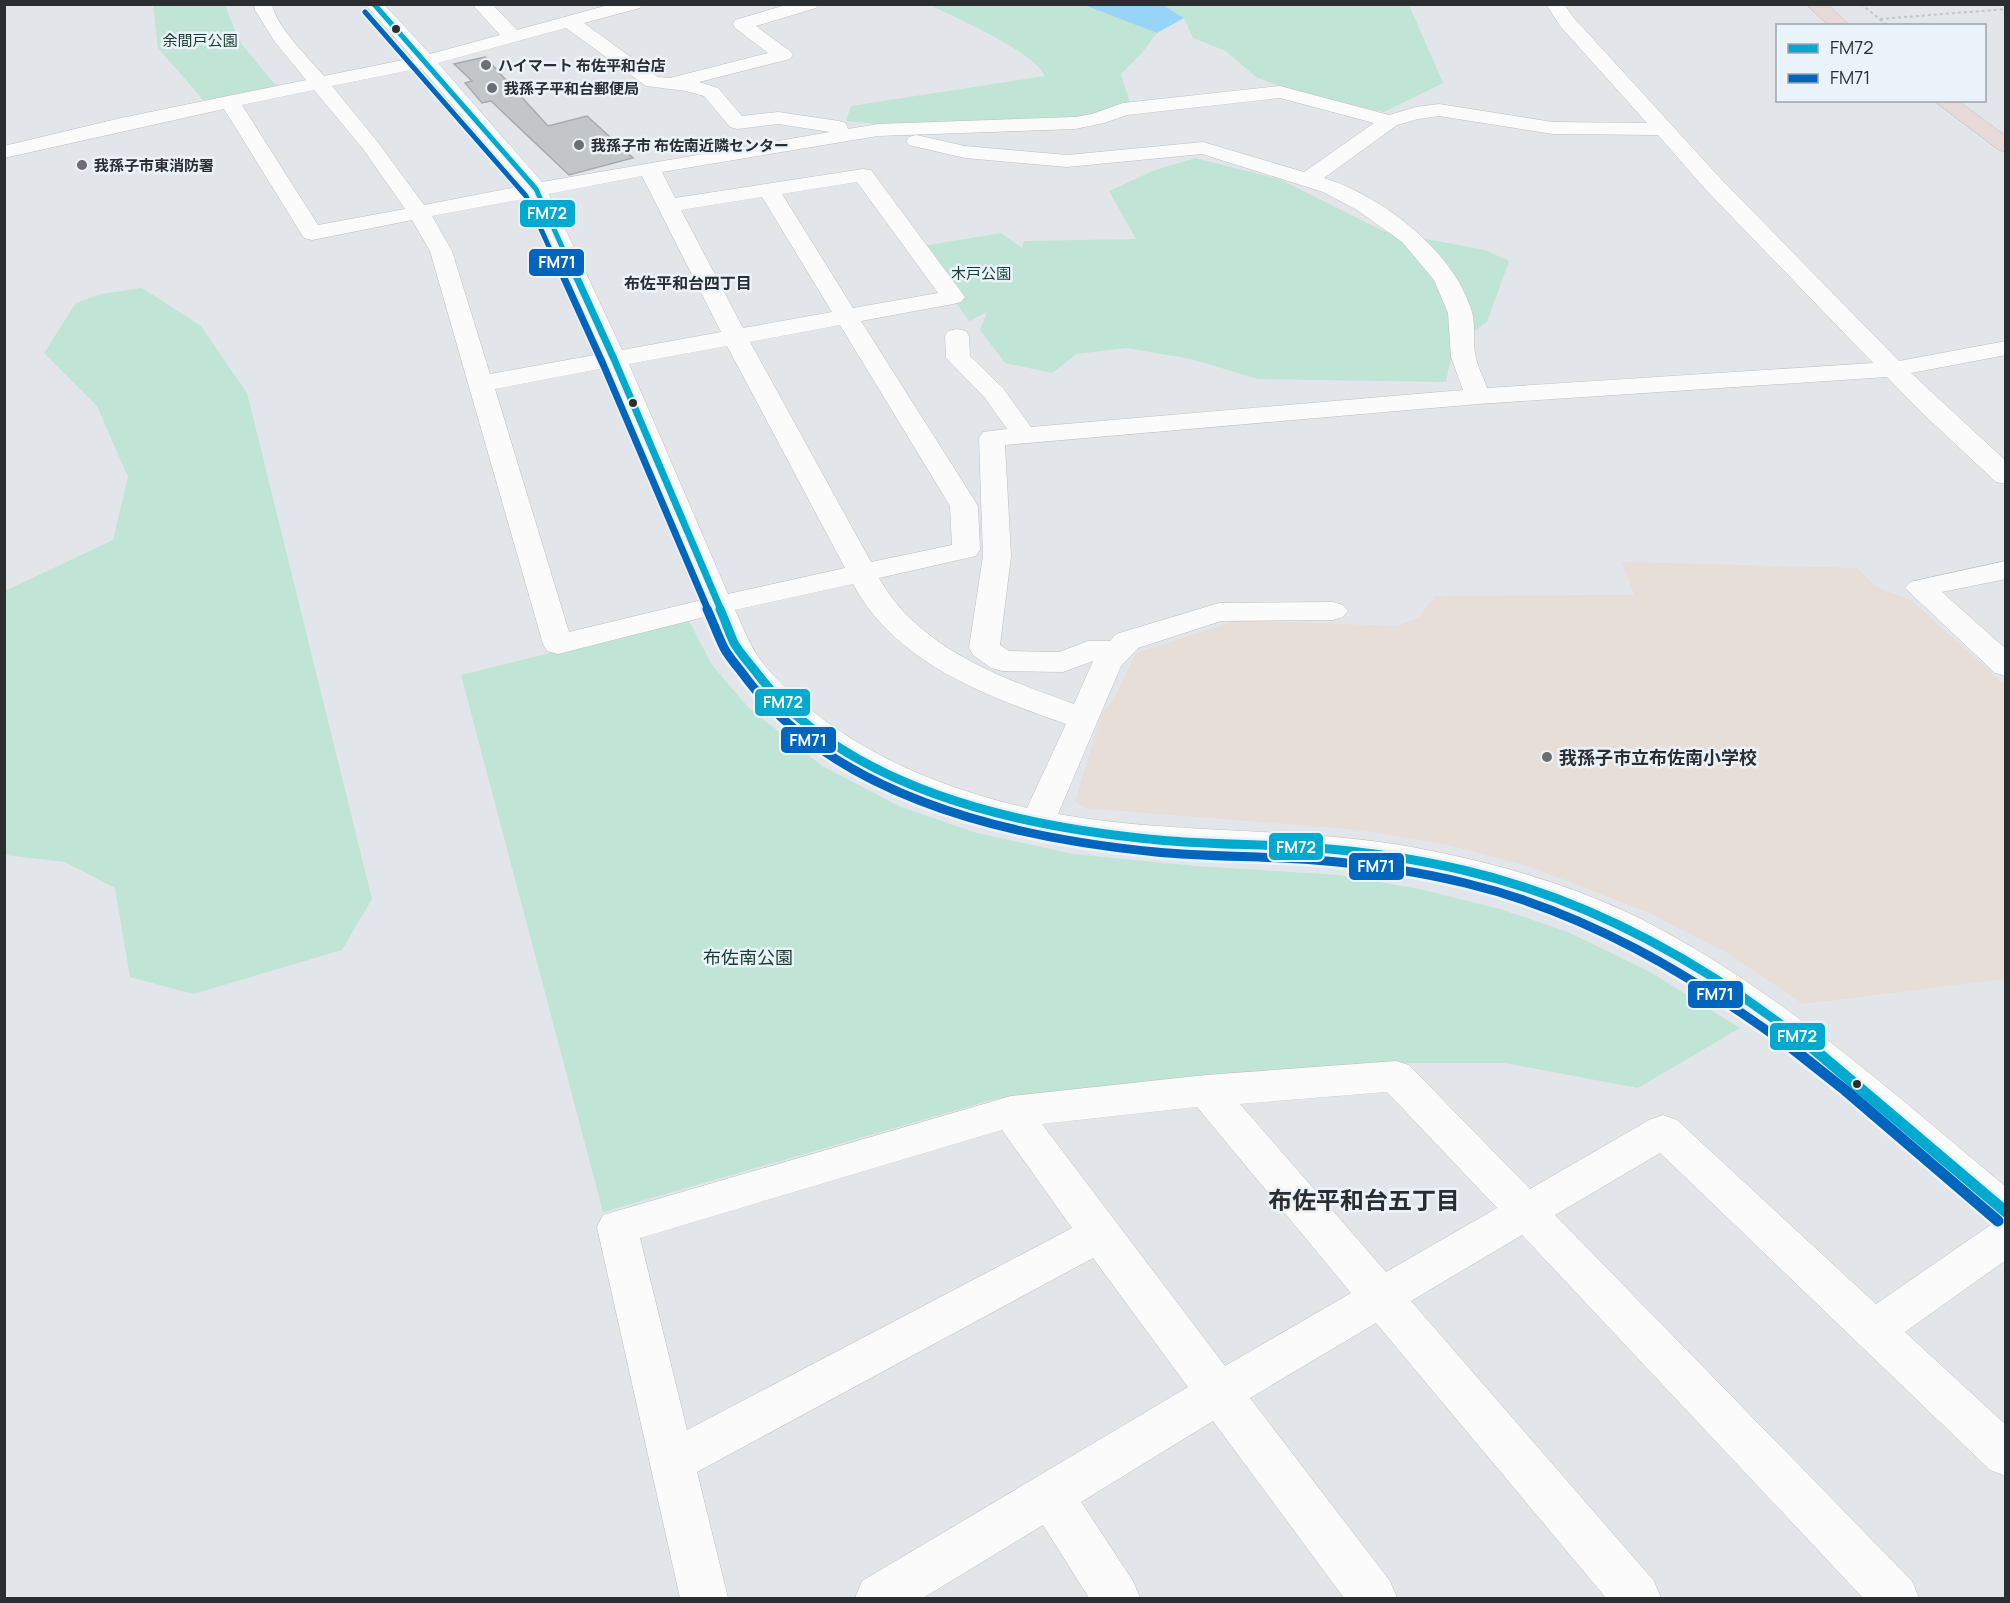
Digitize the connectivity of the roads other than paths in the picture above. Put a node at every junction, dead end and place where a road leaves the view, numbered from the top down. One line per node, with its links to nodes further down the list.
1 (263, 4): 12 (street)
2 (374, 4): 11 (street)
3 (634, 4): 8 (street)
4 (810, 4): 13 (street)
5 (1555, 4): 17 (street)
6 (1815, 4): 9 (highway)
7 (484, 5): 10 (street)
8 (571, 22): 10 (street); 13 (street)
9 (1840, 24)
10 (513, 38): 11 (street)
11 (426, 61): 12 (street); 23 (street)
12 (320, 82): 14 (street); 26 (street)
13 (672, 84): 18 (street)
14 (229, 101): 20 (street); 26 (street)
15 (1946, 102): 19 (highway)
16 (1390, 121): 17 (street); 18 (street); 22 (street)
17 (1665, 129): 32 (street)
18 (864, 132): 21 (street); 22 (street)
19 (2006, 146)
20 (4, 152)
21 (649, 168): 23 (street); 25 (street)
22 (1308, 178): 34 (street)
23 (536, 189): 26 (street); 31 (street)
24 (768, 190): 25 (street); 27 (street); 27 (street)
25 (667, 206): 29 (street)
26 (419, 213): 33 (street)
27 (845, 317): 29 (street); 38 (street)
28 (957, 336): 35 (street)
29 (735, 337): 31 (street); 38 (street)
30 (2006, 348): 32 (street)
31 (614, 359): 33 (street); 39 (street)
32 (1895, 369): 34 (street); 36 (street)
33 (479, 384): 39 (street)
34 (1478, 396): 35 (street)
35 (1024, 435): 41 (street)
36 (2006, 476)
37 (2006, 570): 42 (street)
38 (860, 573): 39 (street); 43 (street)
39 (717, 605): 44 (street)
40 (1332, 611): 41 (street)
41 (1117, 651): 43 (street)
42 (2006, 666)
43 (1084, 719): 44 (street)
44 (1037, 823): 48 (street)
45 (1206, 1091): 46 (street); 47 (street); 51 (street)
46 (1011, 1112): 49 (street); 55 (street)
47 (1526, 1212): 51 (street); 52 (street); 62 (street)
48 (2006, 1212)
49 (1099, 1234): 53 (street); 55 (street)
50 (2006, 1237): 52 (street)
51 (1382, 1297): 53 (street); 61 (street)
52 (1873, 1330): 54 (street)
53 (1219, 1393): 56 (street); 60 (street)
54 (2006, 1455)
55 (671, 1462): 57 (street)
56 (1050, 1495): 58 (street); 59 (street)
57 (704, 1599)
58 (879, 1599)
59 (1116, 1599)
60 (1373, 1599)
61 (1637, 1599)
62 (1895, 1599)

